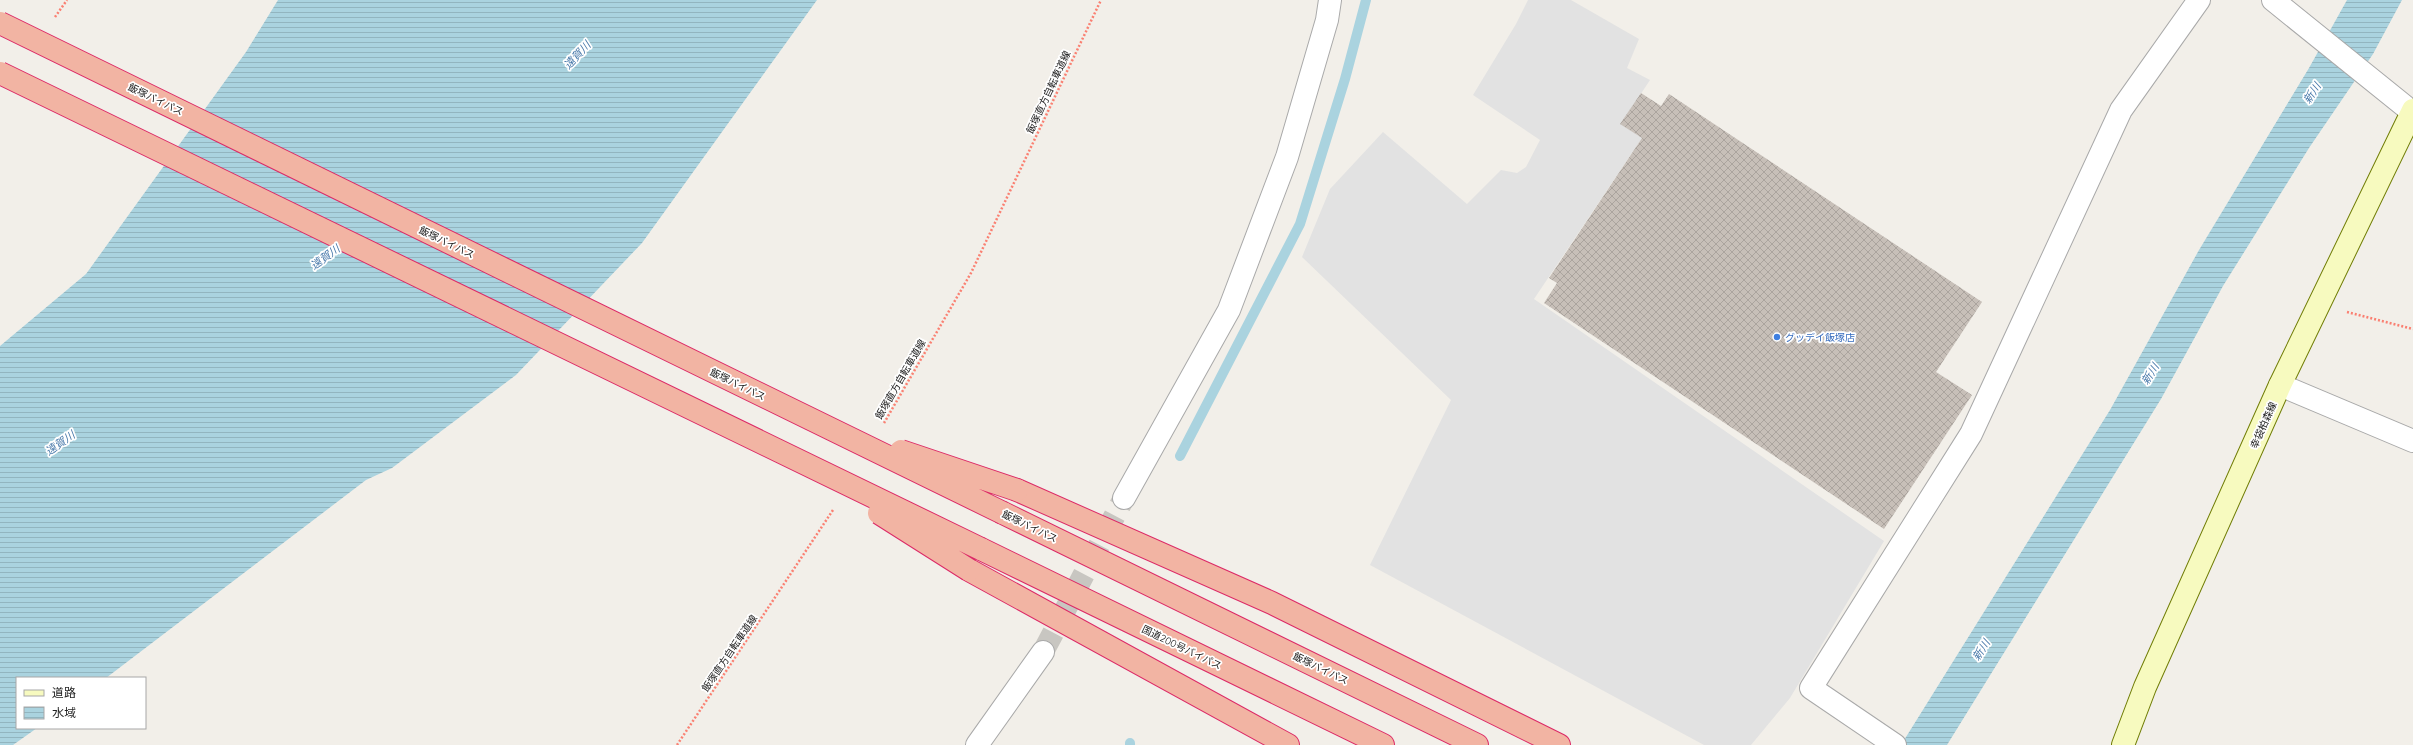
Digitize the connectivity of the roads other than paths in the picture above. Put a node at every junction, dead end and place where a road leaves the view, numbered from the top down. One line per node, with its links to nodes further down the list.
1 (1330, 0): 11 (street)
2 (2199, 0): 13 (street)
3 (2273, 0): 6 (street)
4 (0, 22): 8 (highway, 飯塚バイパス, bridge)
5 (0, 73): 10 (highway, bridge)
6 (2412, 111): 7 (main road, 幸袋柏森線)
7 (2280, 386): 9 (street); 19 (main road, 幸袋柏森線)
8 (811, 420): 17 (highway, 飯塚バイパス, bridge); 18 (highway, bridge)
9 (2413, 441)
10 (786, 455): 15 (highway, bridge); 16 (highway, 国道200号バイパス, bridge)
11 (1124, 498)
12 (1044, 652): 14 (street)
13 (1888, 740)
14 (977, 745)
15 (1288, 745)
16 (1383, 745)
17 (1477, 745)
18 (1559, 745)
19 (2123, 745)

